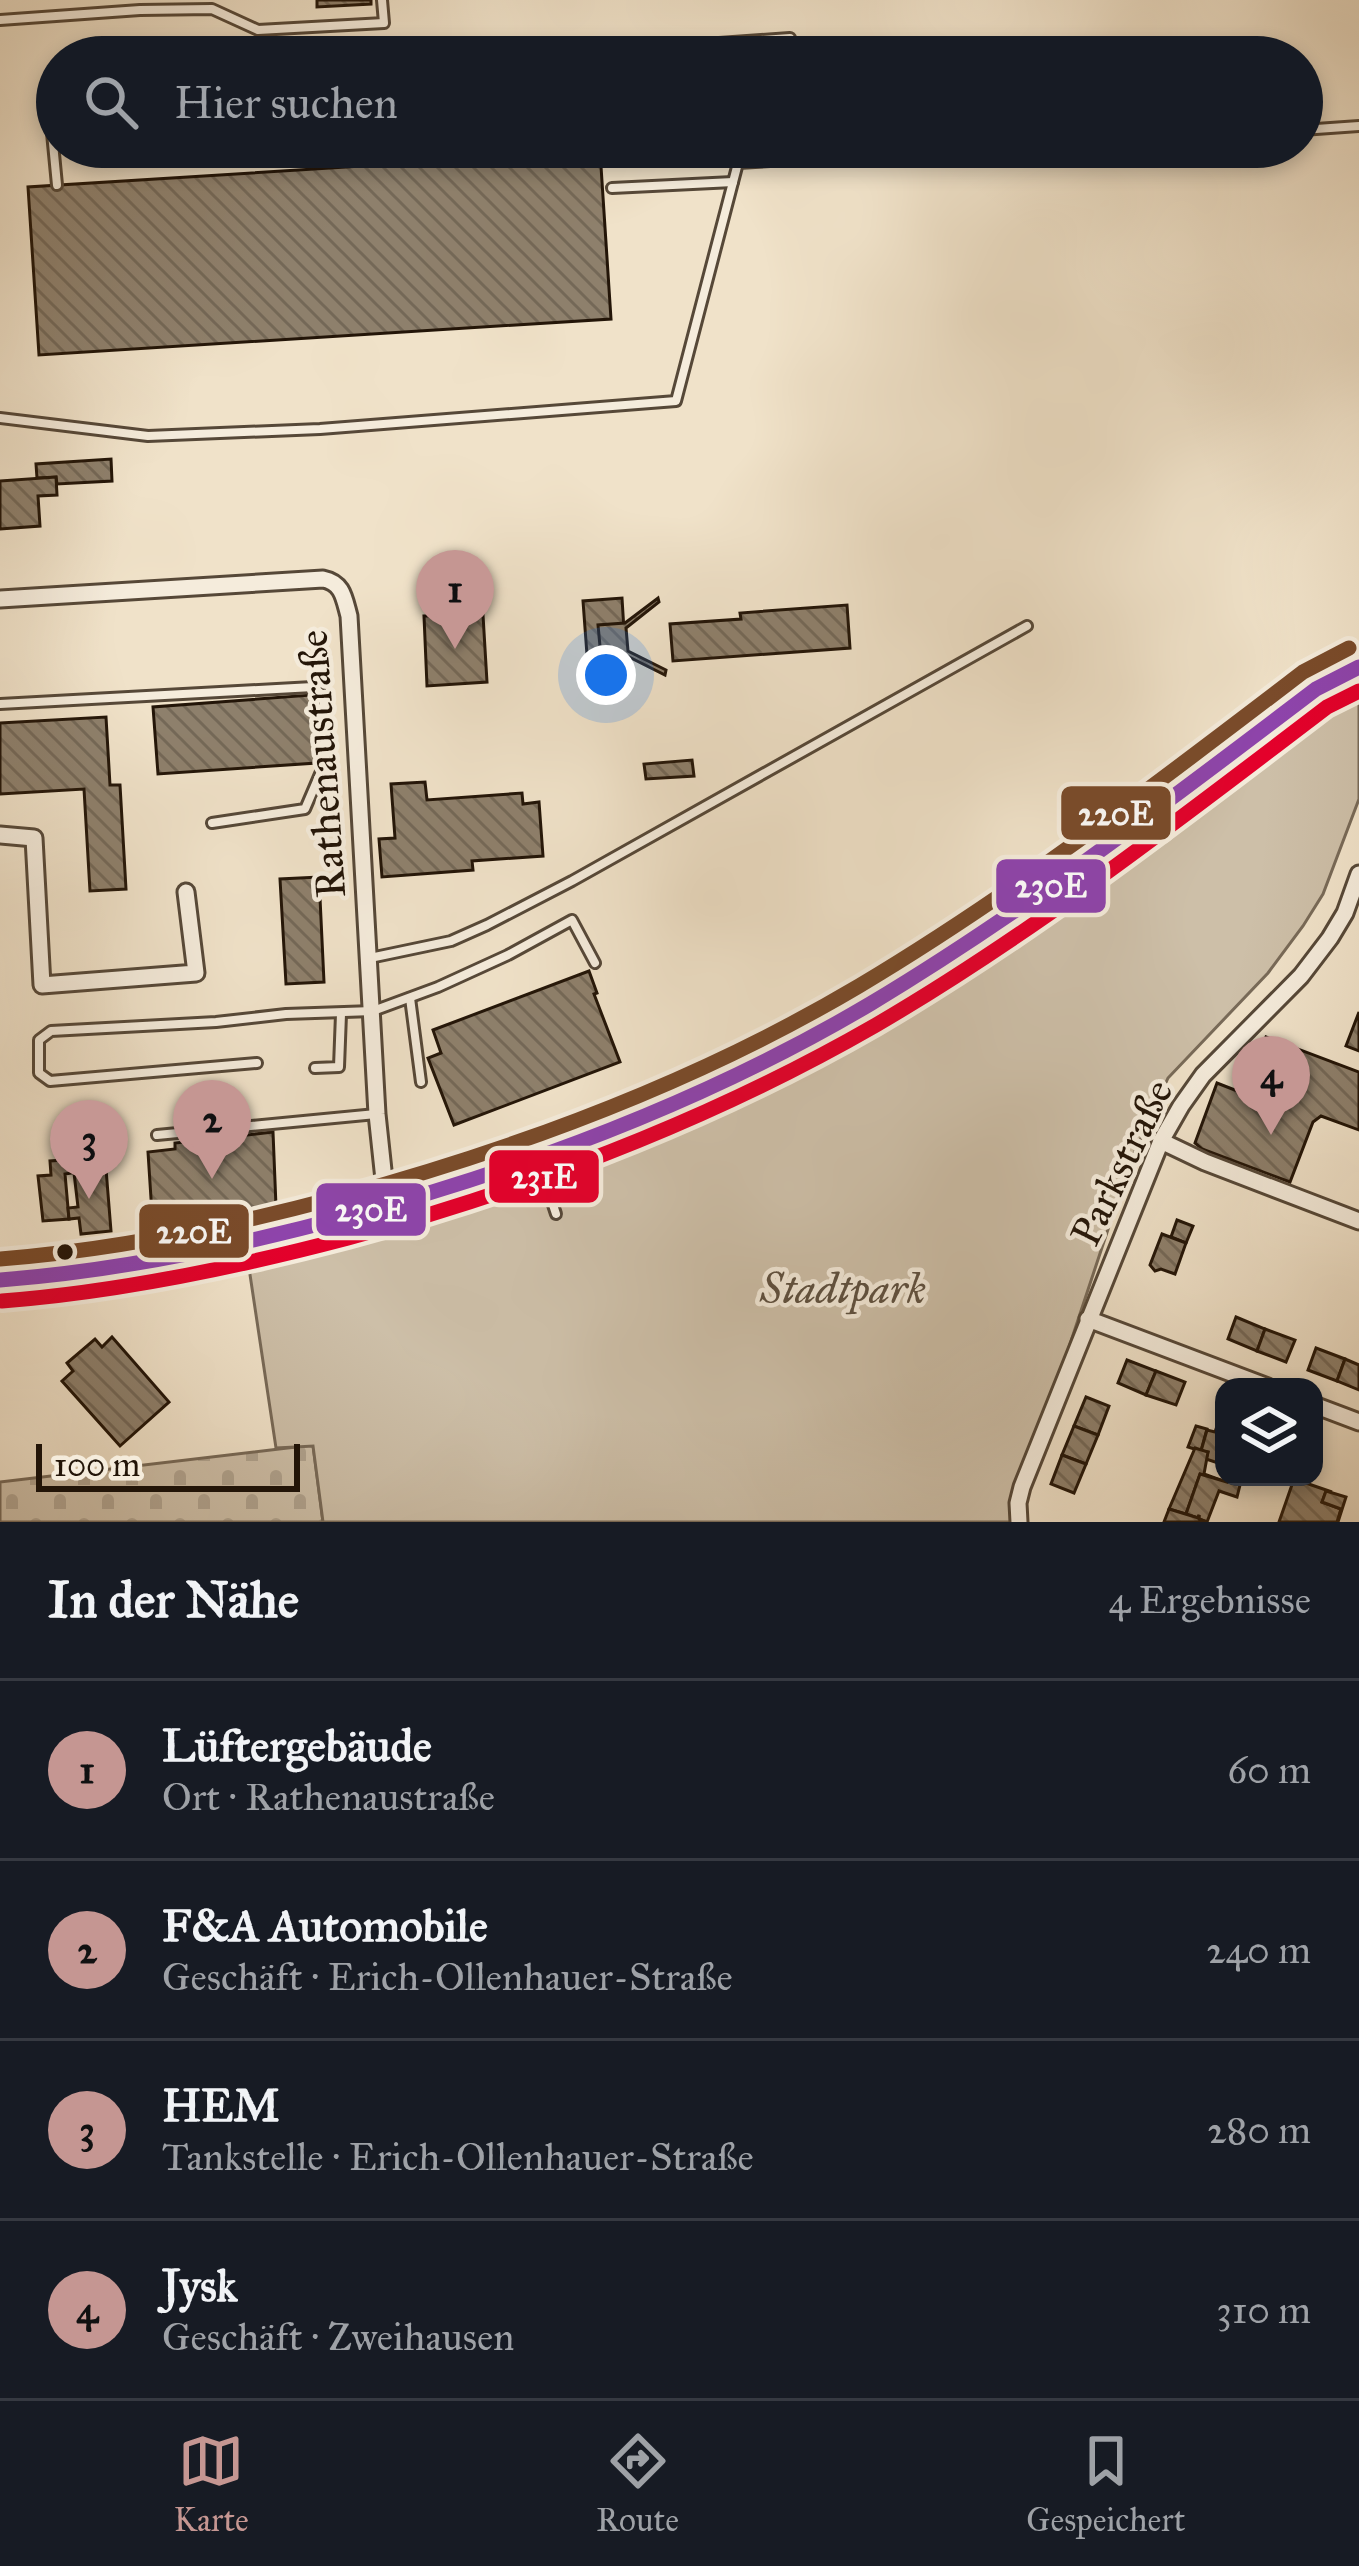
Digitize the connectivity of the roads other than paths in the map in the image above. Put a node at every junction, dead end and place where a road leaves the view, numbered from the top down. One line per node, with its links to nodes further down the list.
1 (382, 0): 2 (lane)
2 (0, 20)
3 (1359, 126): 4 (lane)
4 (1323, 129)
5 (55, 168): 8 (lane)
6 (737, 168): 7 (lane)
7 (733, 182): 9 (lane); 10 (lane)
8 (57, 185)
9 (612, 188)
10 (0, 418)
11 (0, 599): 19 (street, Rathenaustraße)
12 (1027, 626): 19 (lane)
13 (1359, 667): 30 (street)
14 (0, 704): 15 (lane)
15 (212, 823)
16 (0, 835): 18 (street)
17 (1359, 874): 29 (street, Parkstraße)
18 (186, 892)
19 (370, 958): 22 (street, Rathenaustraße)
20 (595, 963): 21 (lane)
21 (410, 998): 22 (lane); 26 (lane)
22 (373, 1011): 23 (lane); 27 (street, Rathenaustraße)
23 (341, 1014): 24 (lane); 25 (lane)
24 (257, 1063)
25 (315, 1068)
26 (421, 1082)
27 (377, 1114): 28 (lane); 31 (street, Rathenaustraße)
28 (157, 1135)
29 (1161, 1142): 33 (street); 35 (street, Parkstraße)
30 (538, 1159): 31 (street); 32 (lane)
31 (390, 1206): 34 (street)
32 (556, 1214)
33 (1359, 1221)
34 (0, 1280)
35 (1088, 1319): 36 (street); 39 (street, Parkstraße)
36 (1244, 1378)
37 (1323, 1408): 38 (street)
38 (1359, 1422)
39 (1019, 1522)

